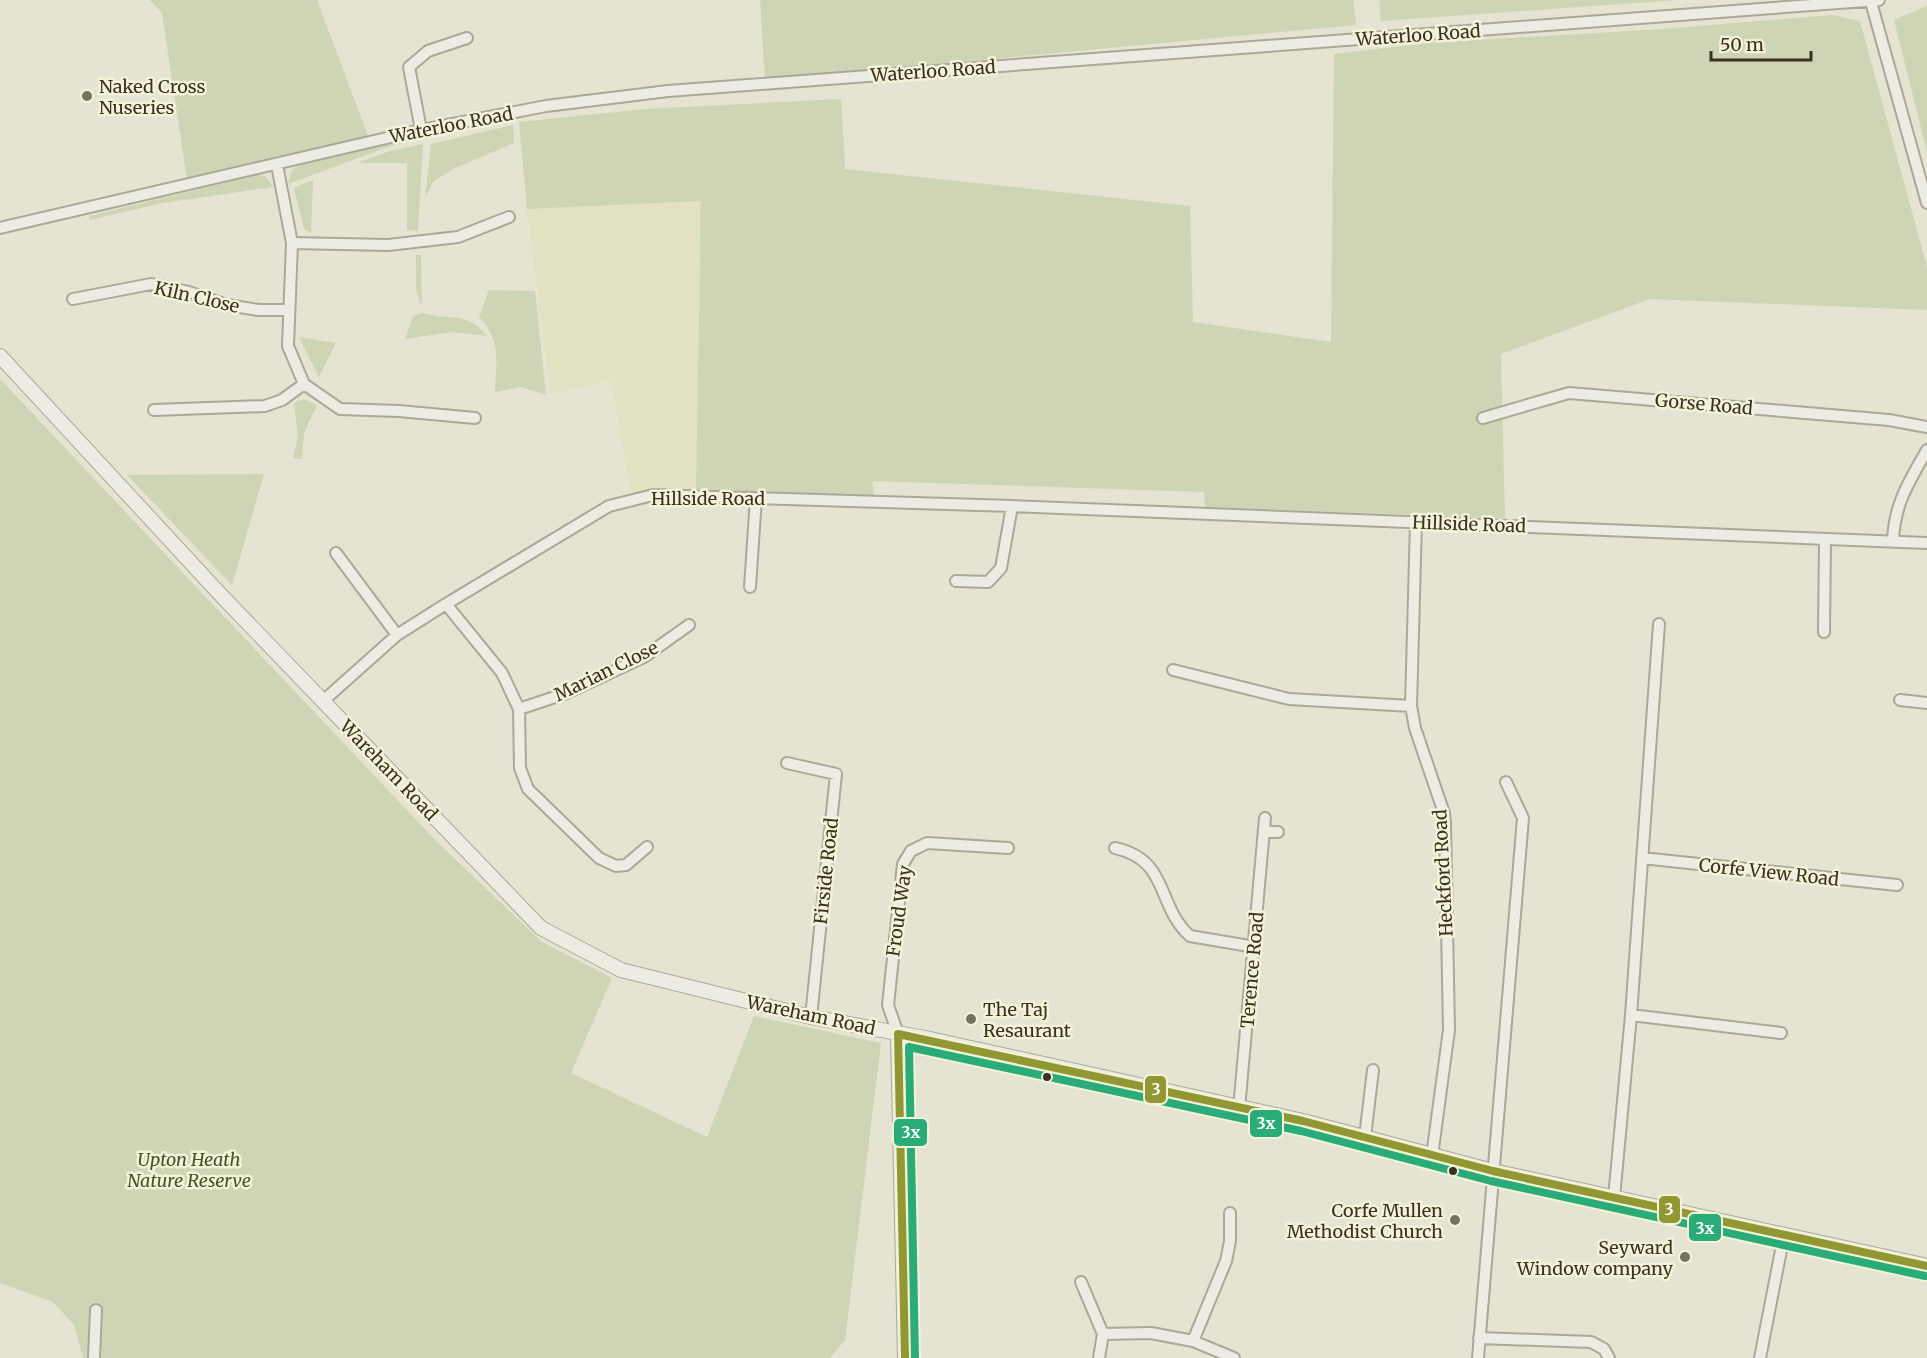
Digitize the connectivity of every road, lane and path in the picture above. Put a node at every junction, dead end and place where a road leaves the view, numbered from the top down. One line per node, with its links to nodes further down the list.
1 (1875, 1): 3 (street, Waterloo Road); 5 (street)
2 (466, 38): 3 (street)
3 (421, 130): 4 (street, Waterloo Road)
4 (277, 165): 7 (street, Waterloo Road); 8 (street)
5 (1927, 203)
6 (509, 217): 8 (street)
7 (0, 228)
8 (292, 243): 10 (street)
9 (73, 299): 10 (street, Kiln Close)
10 (288, 310): 12 (street)
11 (0, 356): 34 (street, Wareham Road)
12 (304, 384): 13 (street); 14 (street)
13 (154, 410)
14 (475, 418)
15 (1483, 418): 16 (street, Gorse Road)
16 (1927, 427)
17 (1927, 450): 22 (street)
18 (756, 498): 19 (street, Hillside Road); 26 (street); 27 (street, Hillside Road)
19 (1012, 506): 20 (street, Hillside Road); 25 (street)
20 (1416, 522): 21 (street, Hillside Road); 36 (street, Heckford Road)
21 (1825, 540): 22 (street, Hillside Road); 30 (street)
22 (1893, 542): 23 (street, Hillside Road)
23 (1927, 543)
24 (336, 553): 31 (street)
25 (956, 581)
26 (750, 587)
27 (446, 604): 31 (street, Hillside Road); 37 (street)
28 (1659, 624): 46 (street)
29 (689, 625): 37 (street, Marian Close)
30 (1824, 632)
31 (398, 634): 34 (street, Hillside Road)
32 (1173, 670): 36 (street)
33 (1900, 700): 35 (street)
34 (323, 701): 50 (street, Wareham Road)
35 (1927, 702)
36 (1411, 706): 56 (street, Heckford Road)
37 (519, 709): 43 (street)
38 (787, 763): 50 (street, Firside Road)
39 (1506, 782): 57 (street)
40 (1265, 818): 41 (street, Terence Road)
41 (1264, 832): 42 (street); 48 (street, Terence Road)
42 (1278, 832)
43 (647, 847)
44 (1008, 848): 52 (street, Froud Way)
45 (1115, 848): 48 (street)
46 (1642, 858): 47 (street, Corfe View Road); 49 (street)
47 (1897, 885)
48 (1256, 947): 54 (street, Terence Road)
49 (1631, 1016): 51 (street); 58 (street)
50 (811, 1017): 52 (street, Wareham Road)
51 (1781, 1033)
52 (898, 1034): 54 (street, Wareham Road); 68 (street)
53 (1373, 1070): 55 (street)
54 (1239, 1108): 55 (street, Wareham Road)
55 (1365, 1137): 56 (street, Wareham Road)
56 (1432, 1156): 57 (street, Wareham Road)
57 (1492, 1171): 58 (street, Wareham Road); 65 (street)
58 (1614, 1198): 60 (street, Wareham Road)
59 (1230, 1213): 66 (street)
60 (1784, 1235): 61 (street, Wareham Road); 73 (street)
61 (1927, 1266)
62 (1081, 1282): 64 (street)
63 (96, 1310): 67 (street)
64 (1103, 1334): 66 (street); 69 (street)
65 (1479, 1338): 71 (street); 72 (street)
66 (1193, 1341): 70 (street)
67 (94, 1358)
68 (905, 1358)
69 (1099, 1358)
70 (1234, 1358)
71 (1478, 1358)
72 (1609, 1358)
73 (1760, 1358)

